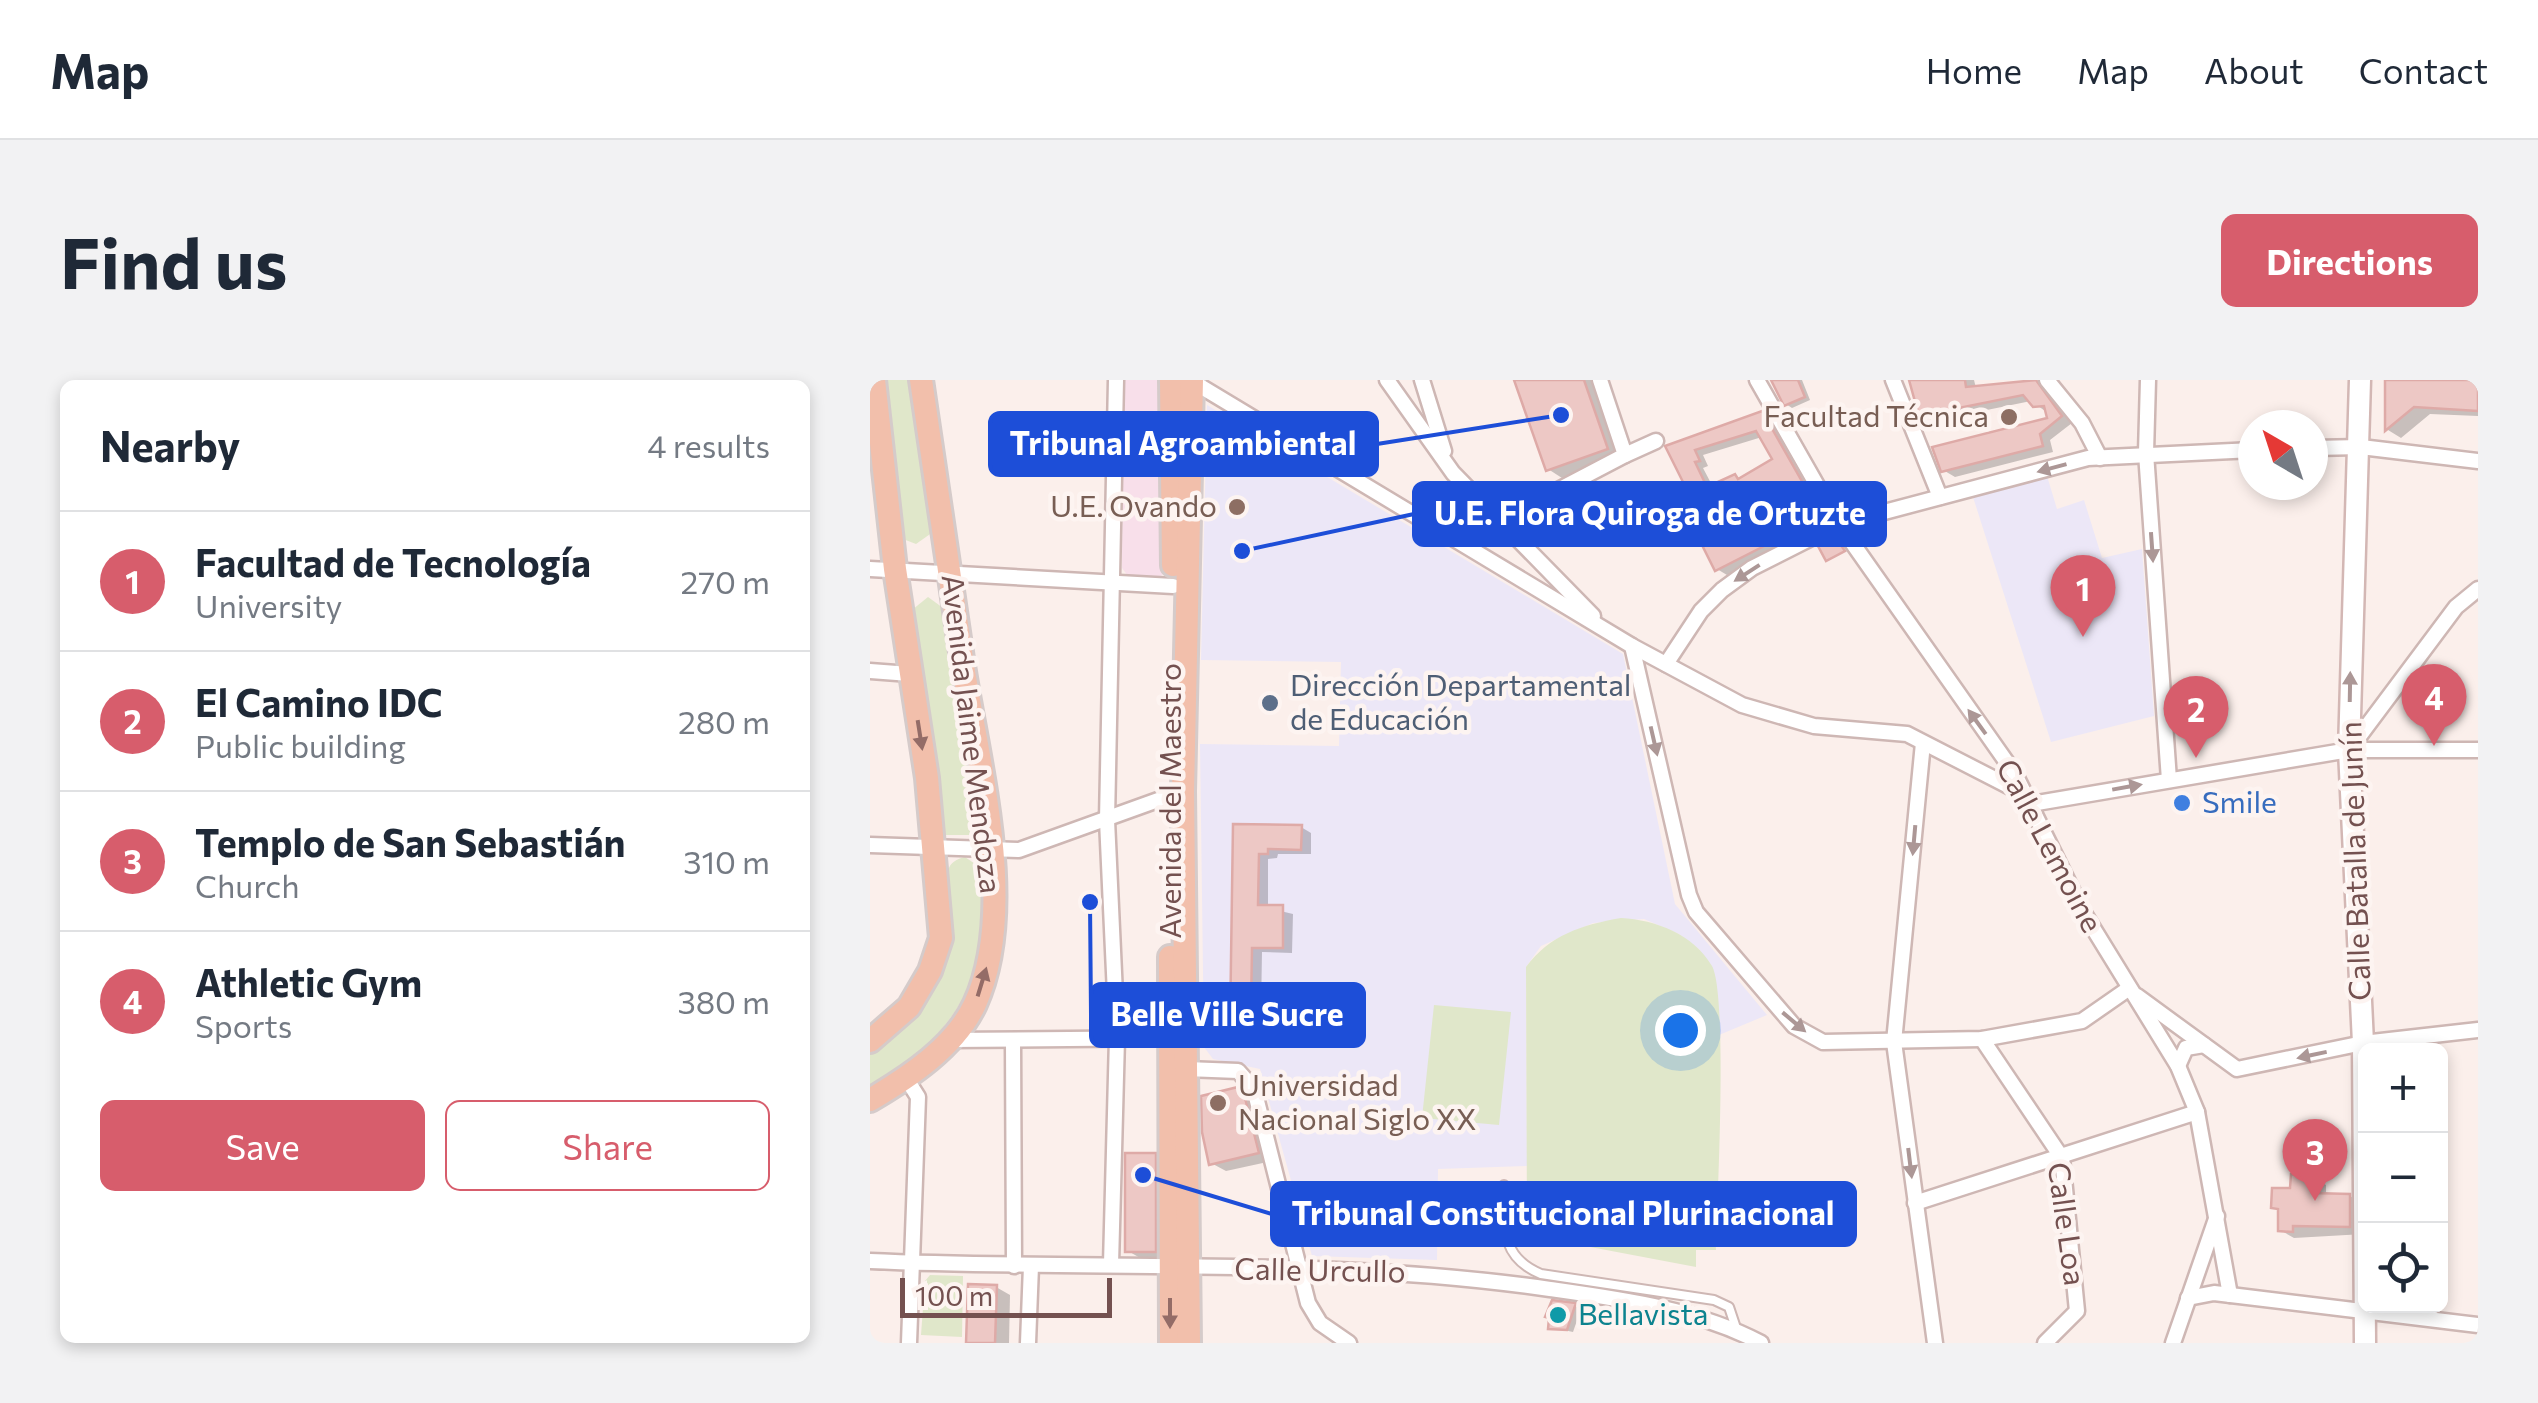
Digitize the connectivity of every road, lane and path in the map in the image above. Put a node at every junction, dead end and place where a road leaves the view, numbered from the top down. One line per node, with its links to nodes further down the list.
1 (874, 380): 26 (main road, Avenida Jaime Mendoza)
2 (921, 380): 29 (main road, Avenida Jaime Mendoza)
3 (1116, 380): 30 (street)
4 (1387, 380): 21 (street)
5 (1422, 380): 21 (street)
6 (1600, 380): 18 (street)
7 (1757, 380): 24 (street, Calle Lemoine)
8 (1893, 380): 22 (street)
9 (2048, 380): 19 (street)
10 (2148, 380): 17 (street)
11 (2360, 380): 14 (main road, Calle Batalla de Junín)
12 (1186, 381): 31 (main road, Avenida del Maestro); 33 (street); 42 (main road, Avenida del Maestro)
13 (1656, 441): 18 (street)
14 (2361, 447): 15 (street); 20 (street); 39 (main road, Calle Batalla de Junín, one-way to 14)
15 (2328, 448)
16 (2238, 450): 17 (street)
17 (2146, 453): 19 (street); 41 (street, one-way to 41)
18 (1625, 455): 23 (street)
19 (2100, 458): 22 (street, one-way to 22)
20 (2478, 461)
21 (1453, 472): 23 (street)
22 (1940, 498): 24 (street)
23 (1499, 521): 33 (street)
24 (1839, 524): 35 (street, one-way to 35); 43 (street, Calle Lemoine, one-way to 24)
25 (870, 532): 26 (main road)
26 (893, 544): 28 (main road, Avenida Jaime Mendoza)
27 (870, 569): 28 (street)
28 (895, 569): 29 (street); 37 (main road, Avenida Jaime Mendoza)
29 (951, 573): 30 (street); 47 (main road, Avenida Jaime Mendoza)
30 (1111, 582): 31 (street); 44 (street)
31 (1173, 586): 42 (main road, Avenida del Maestro)
32 (2478, 590): 39 (street)
33 (1608, 631): 34 (street)
34 (1632, 646): 35 (street); 56 (street, one-way to 56)
35 (1666, 664): 38 (street)
36 (870, 671): 37 (street)
37 (910, 674): 46 (main road, Avenida Jaime Mendoza, one-way to 46)
38 (1923, 742): 43 (street); 56 (street, one-way to 56)
39 (2349, 750): 40 (street); 41 (street); 57 (main road, Calle Batalla de Junín)
40 (2478, 750)
41 (2169, 780): 43 (street, one-way to 41)
42 (1176, 794): 44 (street); 51 (main road, Avenida del Maestro)
43 (2028, 799): 48 (street, Calle Lemoine)
44 (1108, 820): 47 (street); 50 (street)
45 (870, 846): 46 (street)
46 (935, 850): 47 (street); 54 (main road, Avenida Jaime Mendoza)
47 (991, 850): 53 (main road, Avenida Jaime Mendoza, one-way to 47)
48 (2128, 990): 52 (street); 59 (street); 61 (street, Calle Lemoine)
49 (2478, 1030): 58 (street)
50 (1117, 1038): 51 (street); 55 (street); 74 (street)
51 (1178, 1038): 62 (main road, Avenida del Maestro); 78 (main road, Avenida del Maestro)
52 (1982, 1038): 56 (street); 67 (street, Calle Loa)
53 (949, 1040): 55 (street); 63 (main road, Avenida Jaime Mendoza)
54 (870, 1041)
55 (1013, 1042): 75 (street)
56 (1894, 1042): 69 (street, one-way to 69)
57 (2364, 1043)
58 (2372, 1043)
59 (2204, 1045): 60 (street, one-way to 59); 61 (street)
60 (2358, 1045)
61 (2178, 1066): 65 (street, Calle Lemoine)
62 (1186, 1069): 77 (street); 78 (main road, Avenida del Maestro)
63 (906, 1078): 64 (main road, Avenida Jaime Mendoza); 73 (street)
64 (870, 1100)
65 (2197, 1112): 67 (street); 70 (street, Calle Lemoine)
66 (2364, 1133): 71 (main road, Calle Batalla de Junín)
67 (2062, 1158): 69 (street); 93 (street, Calle Loa)
68 (1504, 1185): 85 (lane)
69 (1915, 1203): 92 (street)
70 (2217, 1214): 79 (street, Calle Lemoine); 80 (street)
71 (2365, 1223)
72 (870, 1261): 73 (street, Calle Urcullo)
73 (913, 1263): 75 (street, Calle Urcullo); 86 (street)
74 (1110, 1264): 76 (street, Calle Urcullo); 78 (street, Calle Urcullo)
75 (1014, 1266): 76 (street, Calle Urcullo)
76 (1031, 1266): 87 (street)
77 (1300, 1268): 78 (street, Calle Urcullo); 85 (street, Calle Urcullo); 90 (street)
78 (1180, 1269): 88 (main road, Avenida del Maestro, one-way to 88); 89 (main road, Avenida del Maestro)
79 (2230, 1295): 80 (street); 81 (street)
80 (2188, 1298): 94 (street)
81 (2358, 1308)
82 (2365, 1313): 95 (main road, Calle Batalla de Junín)
83 (2393, 1313): 84 (street)
84 (2478, 1325)
85 (1738, 1331): 91 (street, Calle Urcullo)
86 (909, 1343)
87 (1028, 1343)
88 (1170, 1343)
89 (1190, 1343)
90 (1350, 1343)
91 (1761, 1343)
92 (1935, 1343)
93 (2045, 1343)
94 (2173, 1343)
95 (2365, 1343)

